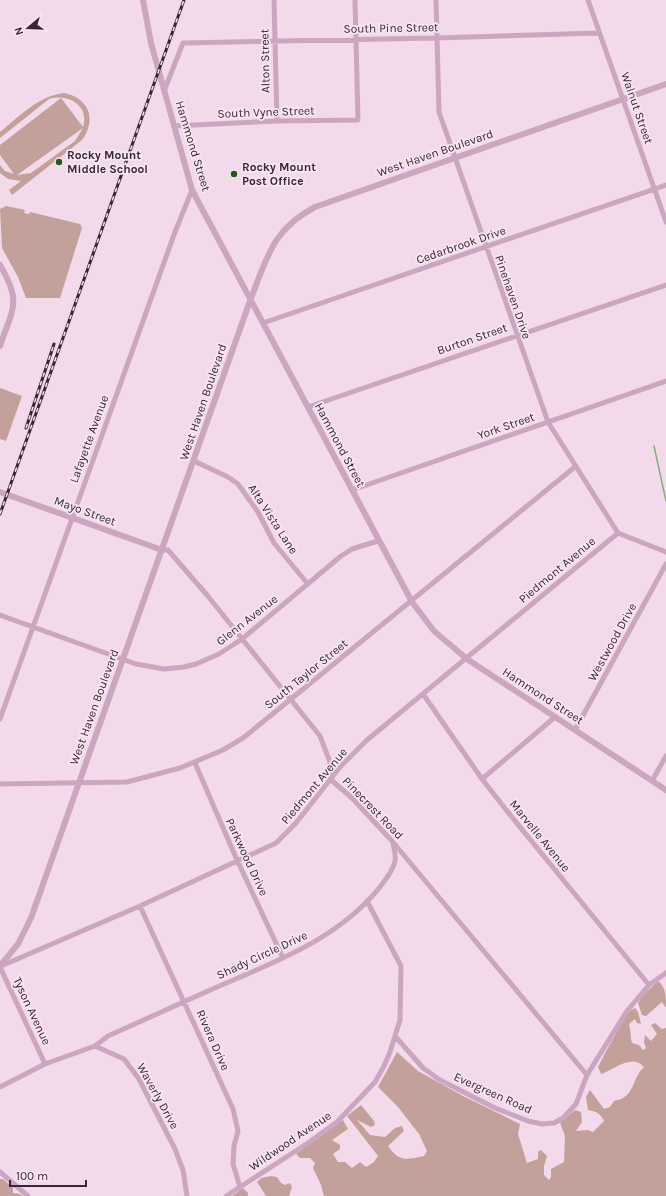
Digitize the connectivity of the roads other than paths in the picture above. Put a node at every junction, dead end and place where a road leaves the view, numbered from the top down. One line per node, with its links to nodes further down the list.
1 (143, 0): 11 (street, Hammond Street)
2 (274, 0): 9 (street, Alton Street)
3 (355, 0): 8 (street)
4 (436, 0): 7 (street, Pinehaven Drive)
5 (588, 0): 6 (street, Walnut Street)
6 (599, 32): 7 (street, South Pine Street); 12 (street, Walnut Street)
7 (436, 38): 8 (street, South Pine Street); 15 (street, Pinehaven Drive)
8 (356, 39): 9 (street, South Pine Street); 13 (street, South Vyne Street)
9 (274, 40): 11 (street, South Pine Street); 13 (street, Alton Street)
10 (666, 84): 12 (street, West Haven Boulevard)
11 (164, 91): 14 (street, Hammond Street)
12 (623, 99): 15 (street, West Haven Boulevard); 17 (street, Walnut Street)
13 (276, 121): 14 (street, South Vyne Street)
14 (174, 126): 18 (street, Hammond Street)
15 (455, 158): 20 (street, Pinehaven Drive); 23 (street, West Haven Boulevard)
16 (666, 185): 17 (street, Cedarbrook Drive)
17 (654, 188): 19 (street, Walnut Street); 20 (street, Cedarbrook Drive)
18 (192, 190): 23 (street, Hammond Street); 34 (street, Lafayette Avenue)
19 (666, 222)
20 (485, 247): 24 (street, Cedarbrook Drive); 25 (street, Pinehaven Drive)
21 (0, 265): 26 (street)
22 (666, 285): 25 (street, Burton Street)
23 (251, 298): 24 (street, Hammond Street); 30 (street, West Haven Boulevard)
24 (263, 323): 28 (street, Hammond Street)
25 (516, 335): 28 (street, Burton Street); 29 (street, Pinehaven Drive)
26 (0, 346)
27 (666, 381): 29 (street, York Street)
28 (308, 407): 32 (street, Hammond Street)
29 (548, 422): 31 (street, Pinehaven Drive); 32 (street, York Street)
30 (194, 461): 37 (street, West Haven Boulevard); 40 (street, Alta Vista Lane)
31 (576, 466): 35 (street, Pinehaven Drive); 41 (street, South Taylor Street)
32 (352, 490): 36 (street, Hammond Street)
33 (0, 492): 34 (street, Mayo Street)
34 (72, 518): 37 (street, Mayo Street); 43 (street, Lafayette Avenue)
35 (618, 533): 38 (street); 45 (street, Piedmont Avenue)
36 (378, 541): 40 (street, Glenn Avenue); 41 (street, Hammond Street)
37 (162, 550): 44 (street, Pinecrest Road); 46 (street, West Haven Boulevard)
38 (666, 552)
39 (666, 564): 51 (street, Westwood Drive)
40 (308, 583): 44 (street, Glenn Avenue)
41 (412, 602): 45 (street, Hammond Street); 48 (street, South Taylor Street)
42 (0, 616): 43 (street, Glenn Avenue)
43 (33, 628): 46 (street, Glenn Avenue); 50 (street, Lafayette Avenue)
44 (242, 639): 46 (street, Glenn Avenue); 48 (street, Pinecrest Road)
45 (467, 659): 47 (street, Piedmont Avenue); 49 (street, Hammond Street)
46 (123, 660): 57 (street, West Haven Boulevard)
47 (423, 694): 54 (street, Piedmont Avenue); 55 (street, Marvelle Avenue)
48 (291, 699): 53 (street, South Taylor Street); 54 (street, Pinecrest Road)
49 (555, 717): 51 (street, Hammond Street); 55 (street)
50 (0, 719)
51 (575, 730): 56 (street, Hammond Street)
52 (666, 756): 56 (street)
53 (195, 763): 57 (street, South Taylor Street); 61 (street, Parkwood Drive)
54 (330, 779): 60 (street, Pinecrest Road); 61 (street, Piedmont Avenue)
55 (482, 779): 67 (street, Marvelle Avenue)
56 (652, 781): 59 (street, Hammond Street)
57 (79, 783): 58 (street, South Taylor Street); 65 (street, West Haven Boulevard)
58 (0, 784)
59 (666, 790)
60 (392, 841): 62 (street, Shady Circle Drive); 72 (street, Pinecrest Road)
61 (236, 860): 63 (street, Piedmont Avenue); 64 (street, Parkwood Drive)
62 (367, 901): 64 (street, Shady Circle Drive); 69 (street, Wildwood Avenue)
63 (140, 906): 65 (street, Piedmont Avenue); 68 (street, Rivera Drive)
64 (283, 958): 68 (street, Shady Circle Drive)
65 (0, 966): 71 (street, Tyson Avenue)
66 (666, 973): 67 (street, Evergreen Road)
67 (649, 985): 72 (street, Evergreen Road)
68 (185, 1002): 70 (street, Shady Circle Drive); 75 (street, Rivera Drive)
69 (395, 1036): 72 (street, Evergreen Road); 75 (street, Wildwood Avenue)
70 (94, 1046): 71 (street); 77 (street, Waverly Drive)
71 (45, 1064): 73 (street)
72 (588, 1075)
73 (0, 1086)
74 (0, 1173): 76 (street)
75 (240, 1187): 78 (street, Wildwood Avenue)
76 (28, 1196)
77 (187, 1196)
78 (226, 1196)

